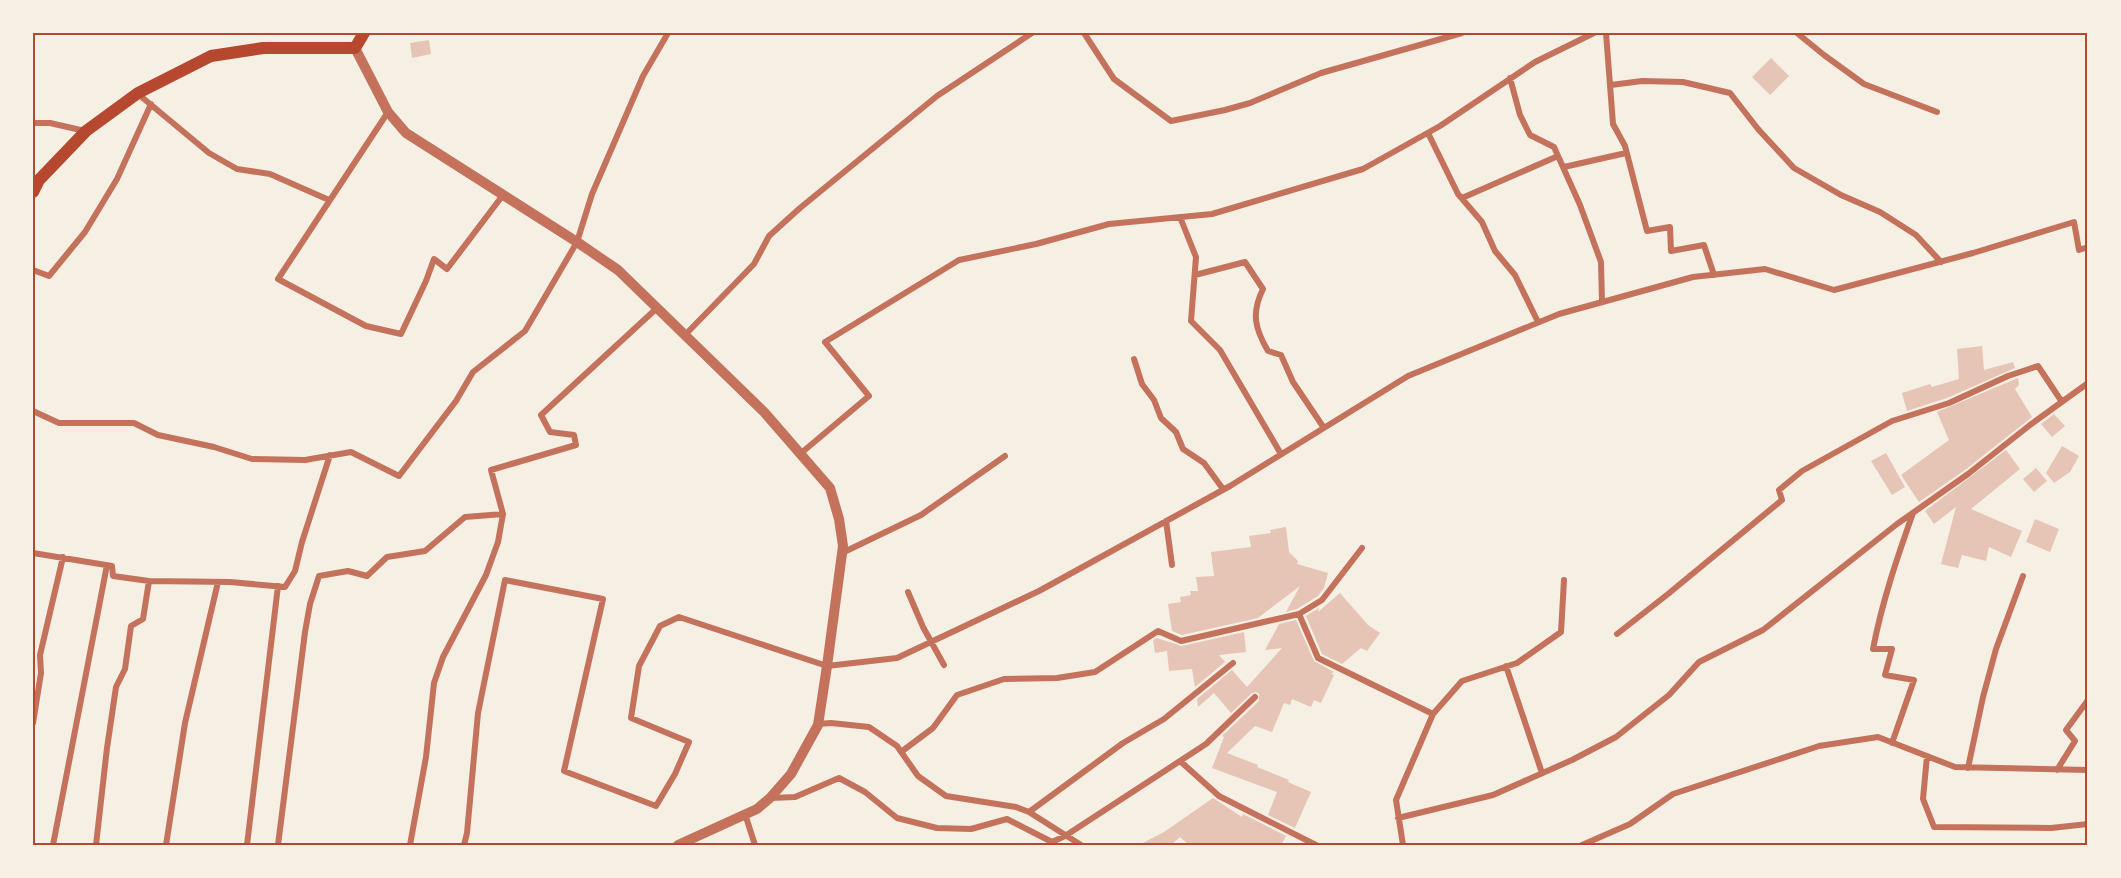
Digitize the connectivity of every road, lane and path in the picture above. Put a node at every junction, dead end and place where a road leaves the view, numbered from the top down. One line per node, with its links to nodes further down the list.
1 (364, 33): 9 (main road)
2 (668, 33): 27 (street)
3 (1032, 33): 36 (street)
4 (1084, 33): 5 (street)
5 (1462, 33)
6 (1594, 33): 10 (street)
7 (1606, 33): 11 (street)
8 (1797, 33): 15 (street)
9 (355, 48): 12 (main road); 14 (street)
10 (1510, 78): 18 (street); 20 (street)
11 (1611, 85): 19 (street); 29 (street)
12 (138, 93): 13 (street); 17 (main road)
13 (151, 104): 25 (street); 30 (street)
14 (388, 112): 23 (street); 25 (street)
15 (1937, 112)
16 (33, 123): 17 (street)
17 (86, 131): 22 (main road)
18 (1428, 133): 24 (street); 26 (street)
19 (1626, 153): 21 (street); 32 (street)
20 (1558, 156): 21 (street); 24 (street)
21 (1564, 167): 33 (street)
22 (33, 192)
23 (503, 195): 25 (street); 27 (street)
24 (1462, 198): 35 (street)
25 (329, 200)
26 (1180, 217): 31 (street); 42 (street)
27 (577, 242): 34 (street); 44 (street)
28 (2088, 247): 29 (street)
29 (1941, 262): 32 (street)
30 (33, 270)
31 (1195, 275): 41 (street); 43 (street)
32 (1714, 275): 33 (street)
33 (1602, 302): 35 (street)
34 (657, 308): 36 (street); 48 (street)
35 (1538, 322): 41 (street)
36 (684, 335): 42 (street)
37 (1134, 359): 46 (street)
38 (2088, 383): 39 (street)
39 (2062, 402): 47 (street); 63 (street)
40 (33, 411): 44 (street)
41 (1324, 428): 43 (street)
42 (800, 454): 51 (street)
43 (1281, 454): 46 (street)
44 (330, 455): 60 (street)
45 (1005, 456): 51 (street)
46 (1222, 489): 49 (street)
47 (1913, 513): 74 (street); 81 (street)
48 (503, 514): 93 (street); 94 (street)
49 (1166, 521): 55 (street); 64 (street)
50 (1362, 548): 62 (street)
51 (842, 552): 67 (street)
52 (33, 554): 53 (street)
53 (63, 557): 54 (street); 72 (street)
54 (107, 565): 58 (street); 89 (street)
55 (1172, 565)
56 (2023, 576): 78 (street)
57 (1564, 580): 68 (street)
58 (149, 581): 59 (street); 90 (street)
59 (218, 582): 60 (street); 91 (street)
60 (278, 586): 92 (street)
61 (908, 592): 64 (street)
62 (1299, 614): 71 (street); 75 (street)
63 (1617, 634)
64 (931, 642): 66 (street); 67 (street)
65 (1233, 663): 83 (street)
66 (944, 665)
67 (827, 666): 73 (street); 95 (street)
68 (1506, 666): 71 (street); 81 (street)
69 (1255, 697): 77 (street)
70 (2088, 700): 79 (street)
71 (1433, 714): 85 (street)
72 (33, 723)
73 (818, 724): 75 (street); 82 (street)
74 (1892, 743): 76 (street); 101 (street)
75 (901, 752): 83 (street)
76 (1927, 756): 78 (street); 86 (street)
77 (1180, 760): 87 (street); 99 (street)
78 (1968, 768): 79 (street)
79 (2057, 770): 80 (street)
80 (2088, 770)
81 (1542, 773): 85 (street)
82 (770, 798): 84 (street); 88 (street)
83 (1029, 812): 87 (street)
84 (746, 814): 96 (street); 97 (street)
85 (1398, 818): 100 (street)
86 (2088, 824)
87 (1065, 836): 88 (street); 98 (street)
88 (1052, 843)
89 (52, 845)
90 (96, 845)
91 (166, 845)
92 (247, 845)
93 (278, 845)
94 (410, 845)
95 (464, 845)
96 (678, 845)
97 (755, 845)
98 (1081, 845)
99 (1316, 845)
100 (1402, 845)
101 (1582, 845)

